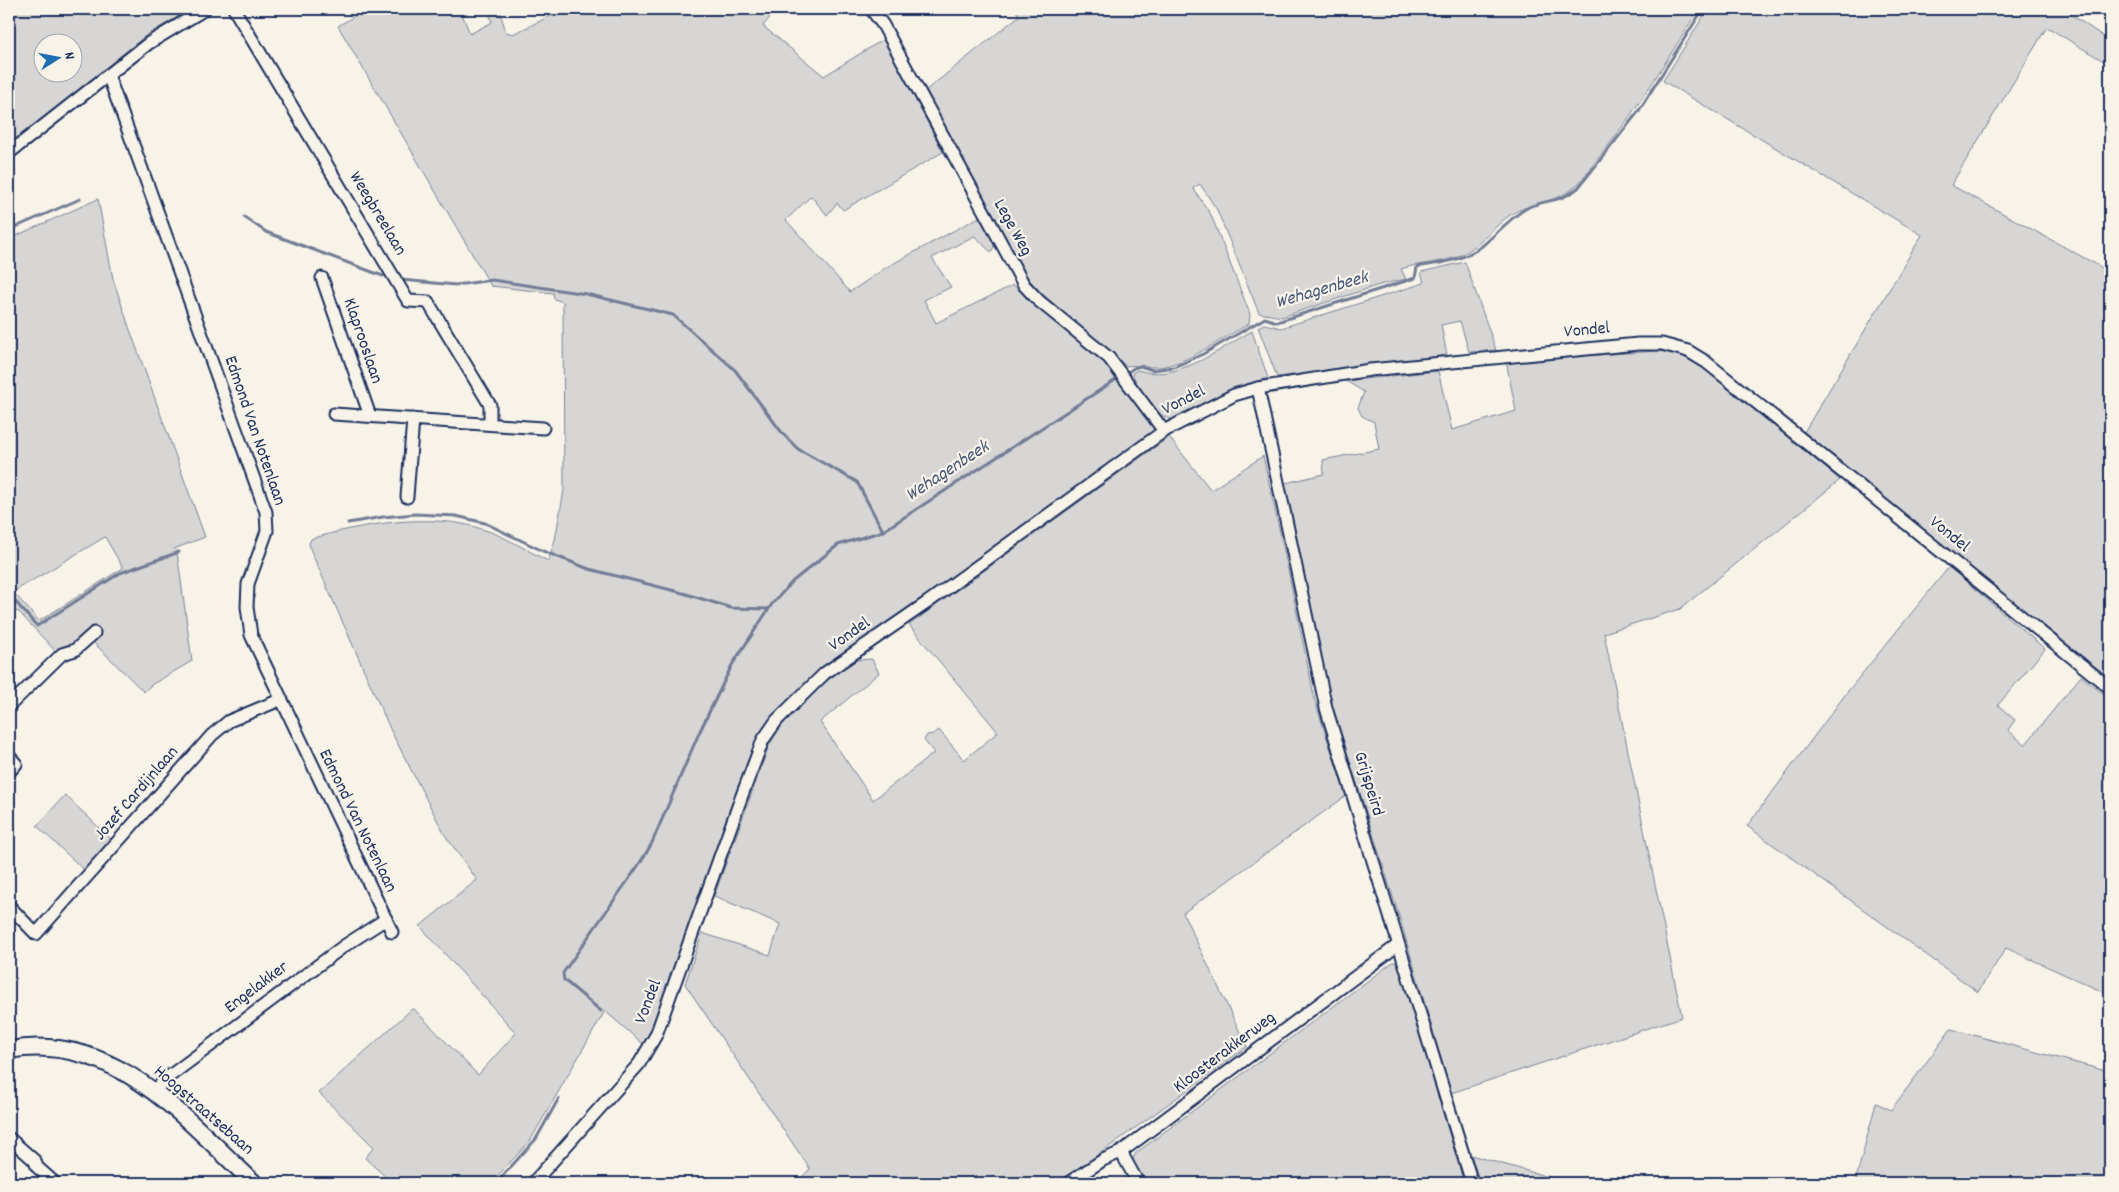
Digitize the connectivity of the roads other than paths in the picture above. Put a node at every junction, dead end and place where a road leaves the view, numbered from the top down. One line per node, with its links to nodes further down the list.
1 (205, 9): 4 (street)
2 (234, 9): 11 (street, Weegbreelaan)
3 (871, 9): 13 (street, Lege Weg)
4 (108, 75): 5 (street); 17 (street, Edmond Van Notenlaan)
5 (9, 153)
6 (322, 278): 9 (street, Klaprooslaan)
7 (1258, 388): 13 (street, Vondel); 16 (street, Vondel); 24 (street, Grijspeird)
8 (334, 414): 9 (street)
9 (370, 416): 10 (street)
10 (412, 419): 11 (street); 14 (street)
11 (490, 424): 12 (street)
12 (543, 428)
13 (1164, 431): 31 (street, Vondel)
14 (407, 497)
15 (94, 633): 18 (street)
16 (2110, 688)
17 (280, 700): 21 (street, Jozef Cardijnlaan); 22 (street, Edmond Van Notenlaan)
18 (9, 706)
19 (9, 756): 20 (street)
20 (9, 772)
21 (9, 906)
22 (386, 919): 23 (street, Edmond Van Notenlaan); 26 (street, Engelakker)
23 (392, 932)
24 (1398, 945): 28 (street, Kloosterakkerweg); 34 (street, Grijspeird)
25 (9, 1050): 26 (main road, Hoogstraatsebaan)
26 (154, 1091): 30 (main road, Hoogstraatsebaan)
27 (9, 1138): 29 (street)
28 (1121, 1152): 32 (street, Kloosterakkerweg); 33 (street)
29 (55, 1183)
30 (254, 1183)
31 (533, 1183)
32 (1068, 1183)
33 (1138, 1183)
34 (1472, 1183)

